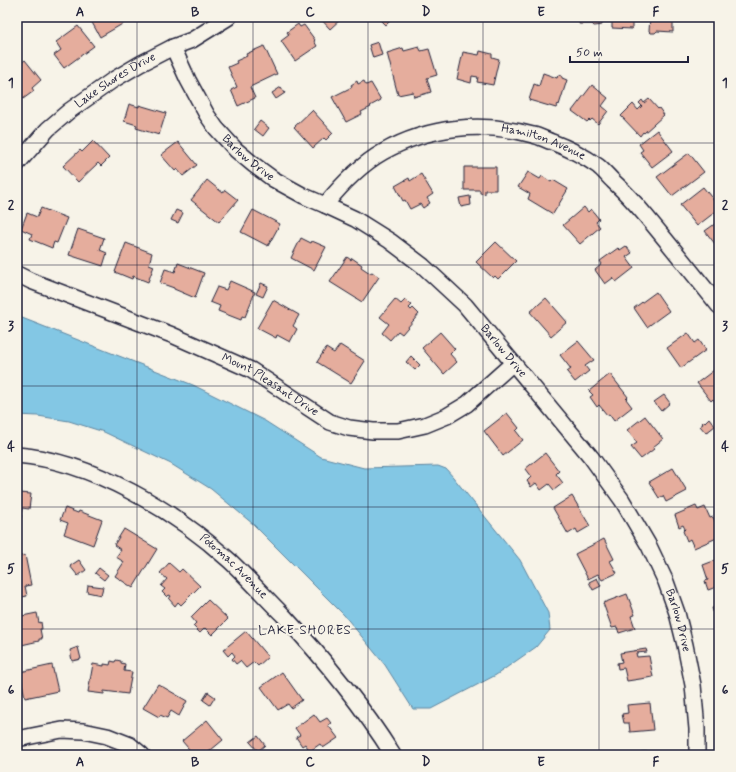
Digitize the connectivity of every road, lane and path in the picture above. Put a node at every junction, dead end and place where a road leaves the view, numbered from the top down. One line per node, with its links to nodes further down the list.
1 (229, 17): 2 (street, Lake Shores Drive)
2 (173, 47): 3 (street, Lake Shores Drive); 4 (street, Barlow Drive)
3 (17, 164)
4 (325, 204): 6 (street, Hamilton Avenue); 7 (street, Barlow Drive)
5 (17, 274): 7 (street, Mount Pleasant Drive)
6 (719, 306)
7 (513, 363): 12 (street, Barlow Drive)
8 (17, 455): 11 (street, Potomac Avenue)
9 (17, 739): 10 (street)
10 (142, 755)
11 (393, 755)
12 (697, 755)

